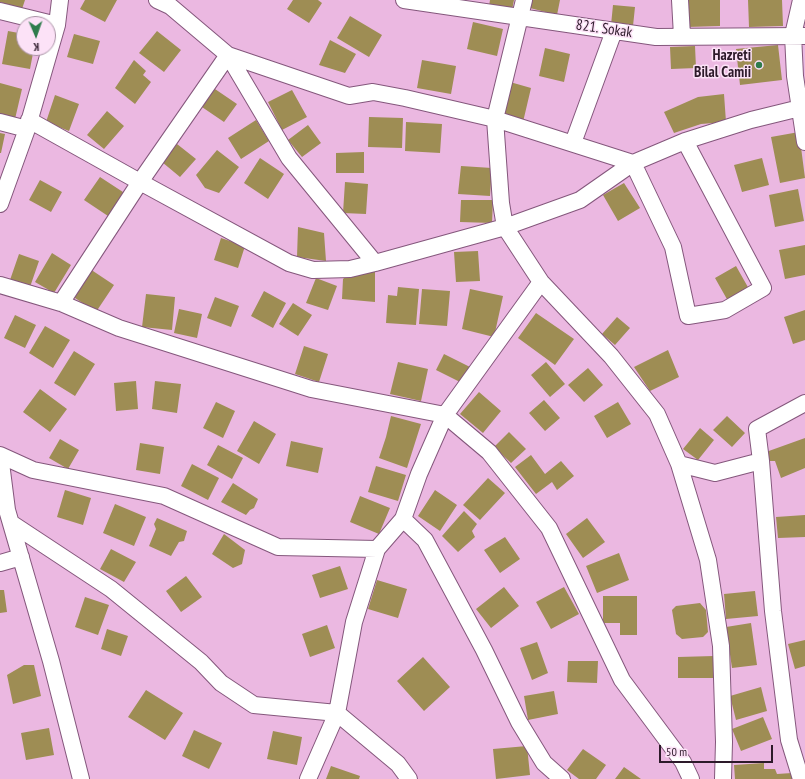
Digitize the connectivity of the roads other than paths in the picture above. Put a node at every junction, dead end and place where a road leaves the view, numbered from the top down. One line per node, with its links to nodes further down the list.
1 (60, 0): 9 (street)
2 (159, 0): 13 (street)
3 (404, 0): 8 (street, 821. Sokak)
4 (524, 0): 8 (street)
5 (680, 0): 12 (street)
6 (801, 0): 11 (street)
7 (0, 11): 9 (street)
8 (519, 18): 10 (street, 821. Sokak); 15 (street)
9 (57, 25): 17 (street)
10 (614, 31): 12 (street, 821. Sokak); 20 (street)
11 (799, 35): 12 (street, 821. Sokak); 14 (street)
12 (682, 36)
13 (228, 55): 15 (street); 22 (street); 25 (street)
14 (802, 108): 18 (street); 19 (street)
15 (495, 119): 20 (street); 24 (street)
16 (0, 122): 17 (street)
17 (28, 124): 22 (street); 23 (street)
18 (685, 141): 21 (street); 21 (street)
19 (805, 142)
20 (573, 143): 21 (street)
21 (633, 163): 24 (street)
22 (140, 182): 25 (street); 28 (street)
23 (0, 204)
24 (505, 227): 25 (street); 26 (street)
25 (375, 263)
26 (541, 282): 30 (street); 33 (street)
27 (0, 285): 28 (street)
28 (61, 303): 30 (street)
29 (805, 403): 32 (street)
30 (445, 415): 34 (street); 44 (street)
31 (0, 455): 35 (street); 36 (street)
32 (761, 461): 33 (street); 46 (street)
33 (679, 464): 45 (street)
34 (403, 519): 36 (street); 43 (street)
35 (12, 523): 37 (street); 39 (street)
36 (377, 549): 39 (street)
37 (21, 557): 38 (street); 40 (street)
38 (0, 563)
39 (337, 713): 41 (street); 42 (street)
40 (81, 779)
41 (308, 779)
42 (409, 779)
43 (562, 779)
44 (691, 779)
45 (723, 779)
46 (801, 779)

